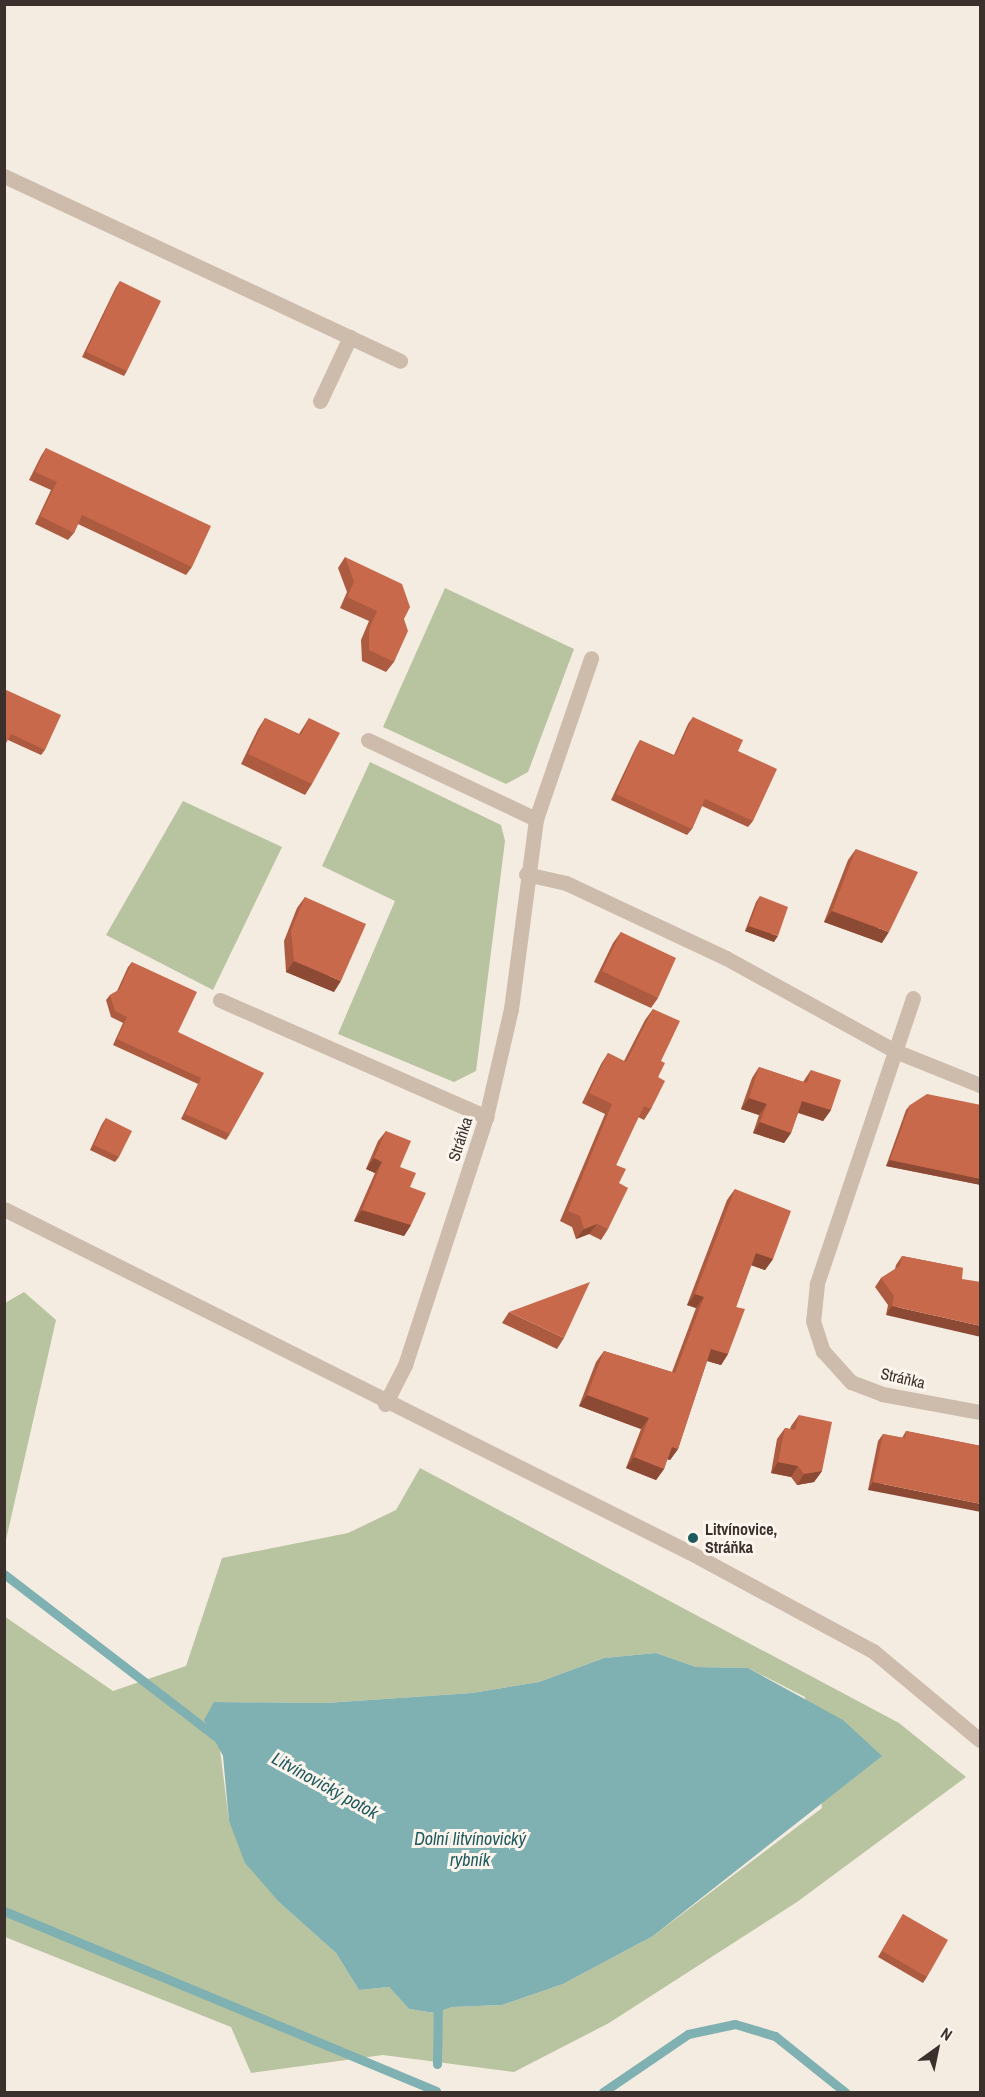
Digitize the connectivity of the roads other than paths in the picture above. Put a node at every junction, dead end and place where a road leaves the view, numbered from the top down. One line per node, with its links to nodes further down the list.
1 (4, 176): 2 (street)
2 (351, 337): 3 (street); 4 (street)
3 (400, 361)
4 (320, 401)
5 (591, 658): 7 (street, Stráňka)
6 (368, 740): 7 (street)
7 (536, 819): 8 (street, Stráňka)
8 (526, 874): 11 (street); 13 (street, Stráňka)
9 (913, 998): 11 (street, Stráňka)
10 (220, 1000): 13 (street)
11 (895, 1052): 12 (street); 16 (street, Stráňka)
12 (981, 1085)
13 (486, 1117): 15 (street, Stráňka)
14 (4, 1209): 15 (street)
15 (385, 1404): 17 (street)
16 (981, 1413)
17 (981, 1740)

